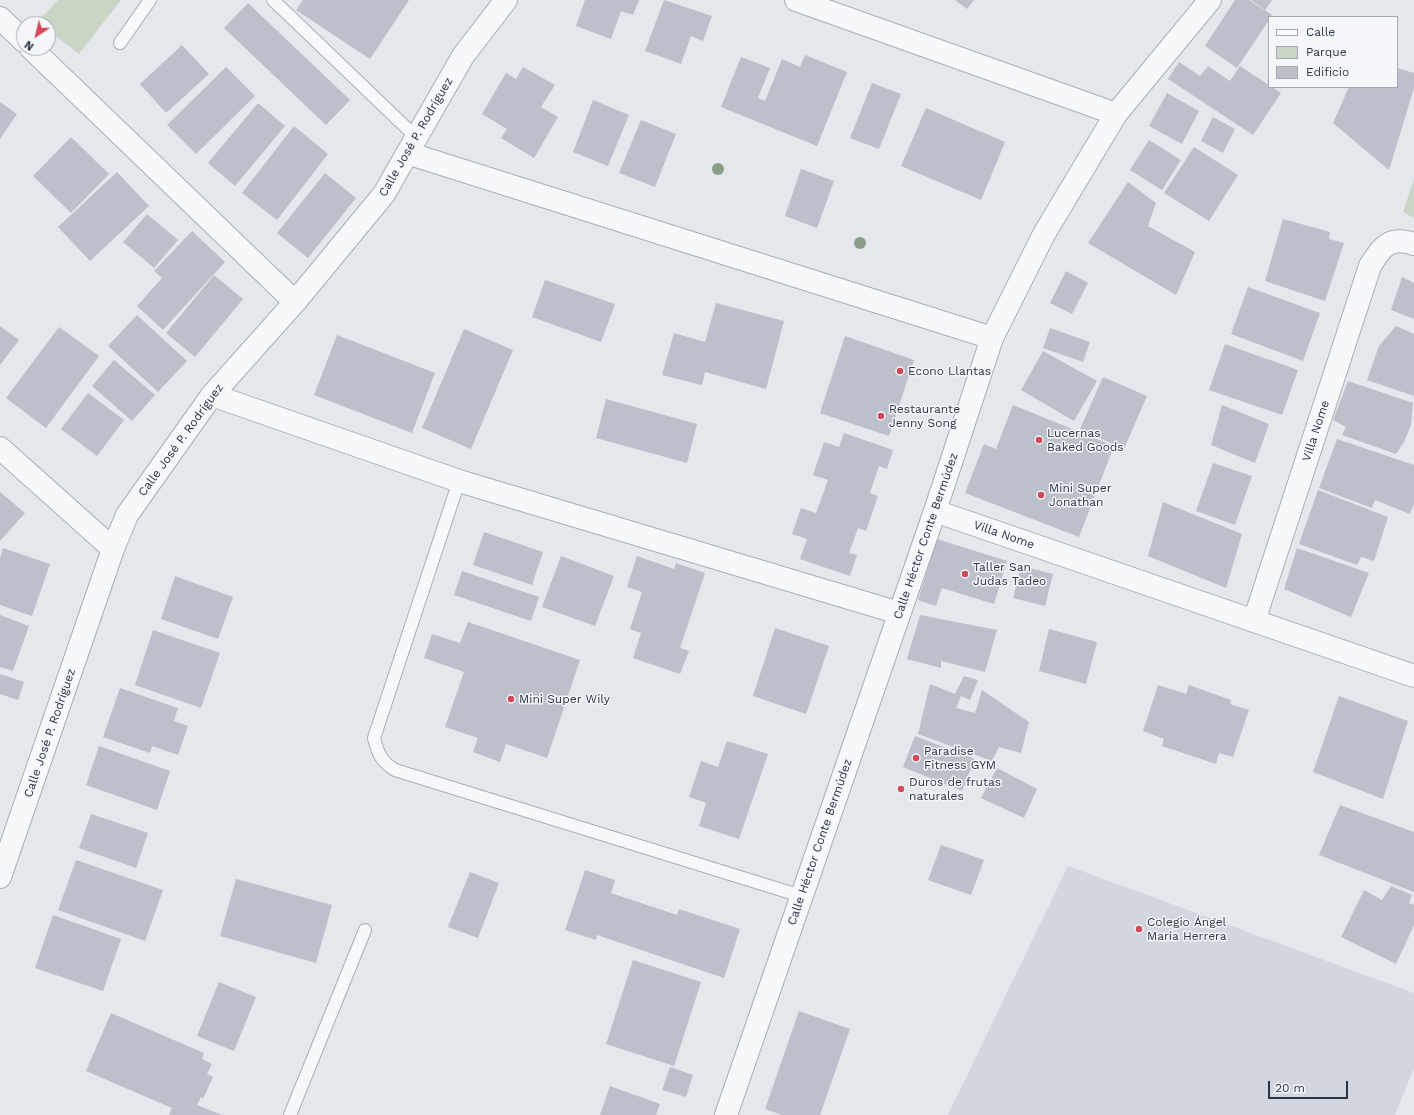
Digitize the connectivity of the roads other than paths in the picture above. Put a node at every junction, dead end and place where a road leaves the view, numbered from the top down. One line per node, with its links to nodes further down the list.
1 (150, 0): 9 (lane)
2 (273, 0): 12 (lane)
3 (796, 0): 6 (street)
4 (1210, 0): 11 (street, Calle Héctor Conte Bermúdez)
5 (504, 1): 12 (street, Calle José P. Rodríguez)
6 (819, 4): 11 (street)
7 (0, 18): 8 (street)
8 (16, 33)
9 (120, 42)
10 (39, 56): 14 (street)
11 (1116, 114): 15 (street, Calle Héctor Conte Bermúdez)
12 (412, 145): 14 (street, Calle José P. Rodríguez); 15 (street)
13 (1414, 244): 22 (street, Villa Nome)
14 (295, 302): 16 (street, Calle José P. Rodríguez)
15 (992, 338): 19 (street, Calle Héctor Conte Bermúdez)
16 (212, 395): 18 (street); 20 (street, Calle José P. Rodríguez)
17 (0, 448): 20 (street)
18 (459, 481): 21 (street); 25 (lane)
19 (936, 511): 21 (street, Calle Héctor Conte Bermúdez); 22 (street, Villa Nome)
20 (113, 549): 24 (street, Calle José P. Rodríguez)
21 (899, 613): 25 (street, Calle Héctor Conte Bermúdez)
22 (1254, 621): 23 (street, Villa Nome)
23 (1414, 676)
24 (0, 877)
25 (801, 896): 28 (street, Calle Héctor Conte Bermúdez)
26 (365, 930): 27 (lane)
27 (290, 1115)
28 (726, 1115)

